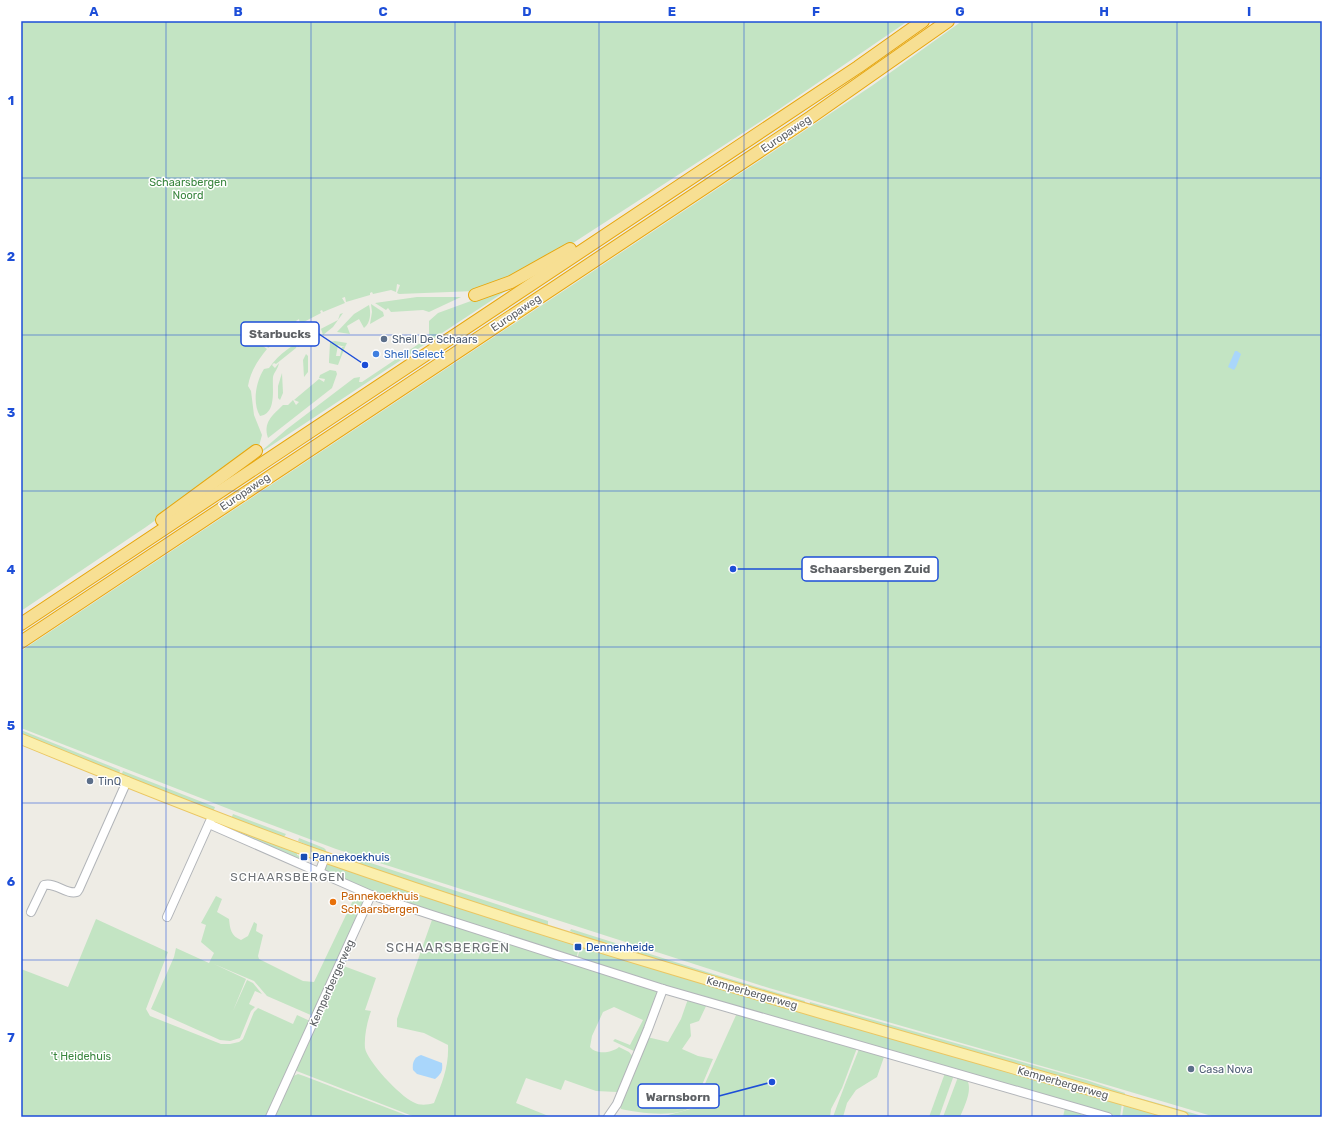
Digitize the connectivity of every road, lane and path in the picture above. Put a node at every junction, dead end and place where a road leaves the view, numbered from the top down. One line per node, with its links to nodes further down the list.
1 (924, 21): 3 (highway, Europaweg)
2 (948, 21): 8 (highway, Europaweg)
3 (692, 177): 4 (highway); 6 (highway, Europaweg)
4 (475, 295)
5 (256, 451): 6 (highway)
6 (55, 600): 7 (highway, Europaweg)
7 (21, 624)
8 (21, 642)
9 (21, 739): 10 (main road, Kemperbergerweg)
10 (128, 781): 11 (main road, Kemperbergerweg); 15 (street)
11 (211, 820): 12 (main road, Kemperbergerweg); 13 (street, Kemperbergerweg); 16 (street)
12 (325, 857): 13 (street); 21 (main road, Kemperbergerweg)
13 (319, 873): 14 (street, Kemperbergerweg)
14 (372, 895): 17 (street, Kemperbergerweg); 18 (street, Kemperbergerweg)
15 (32, 912)
16 (167, 917)
17 (663, 989): 19 (street); 20 (street, Kemperbergerweg)
18 (270, 1117)
19 (608, 1117)
20 (1108, 1117)
21 (1183, 1117)

